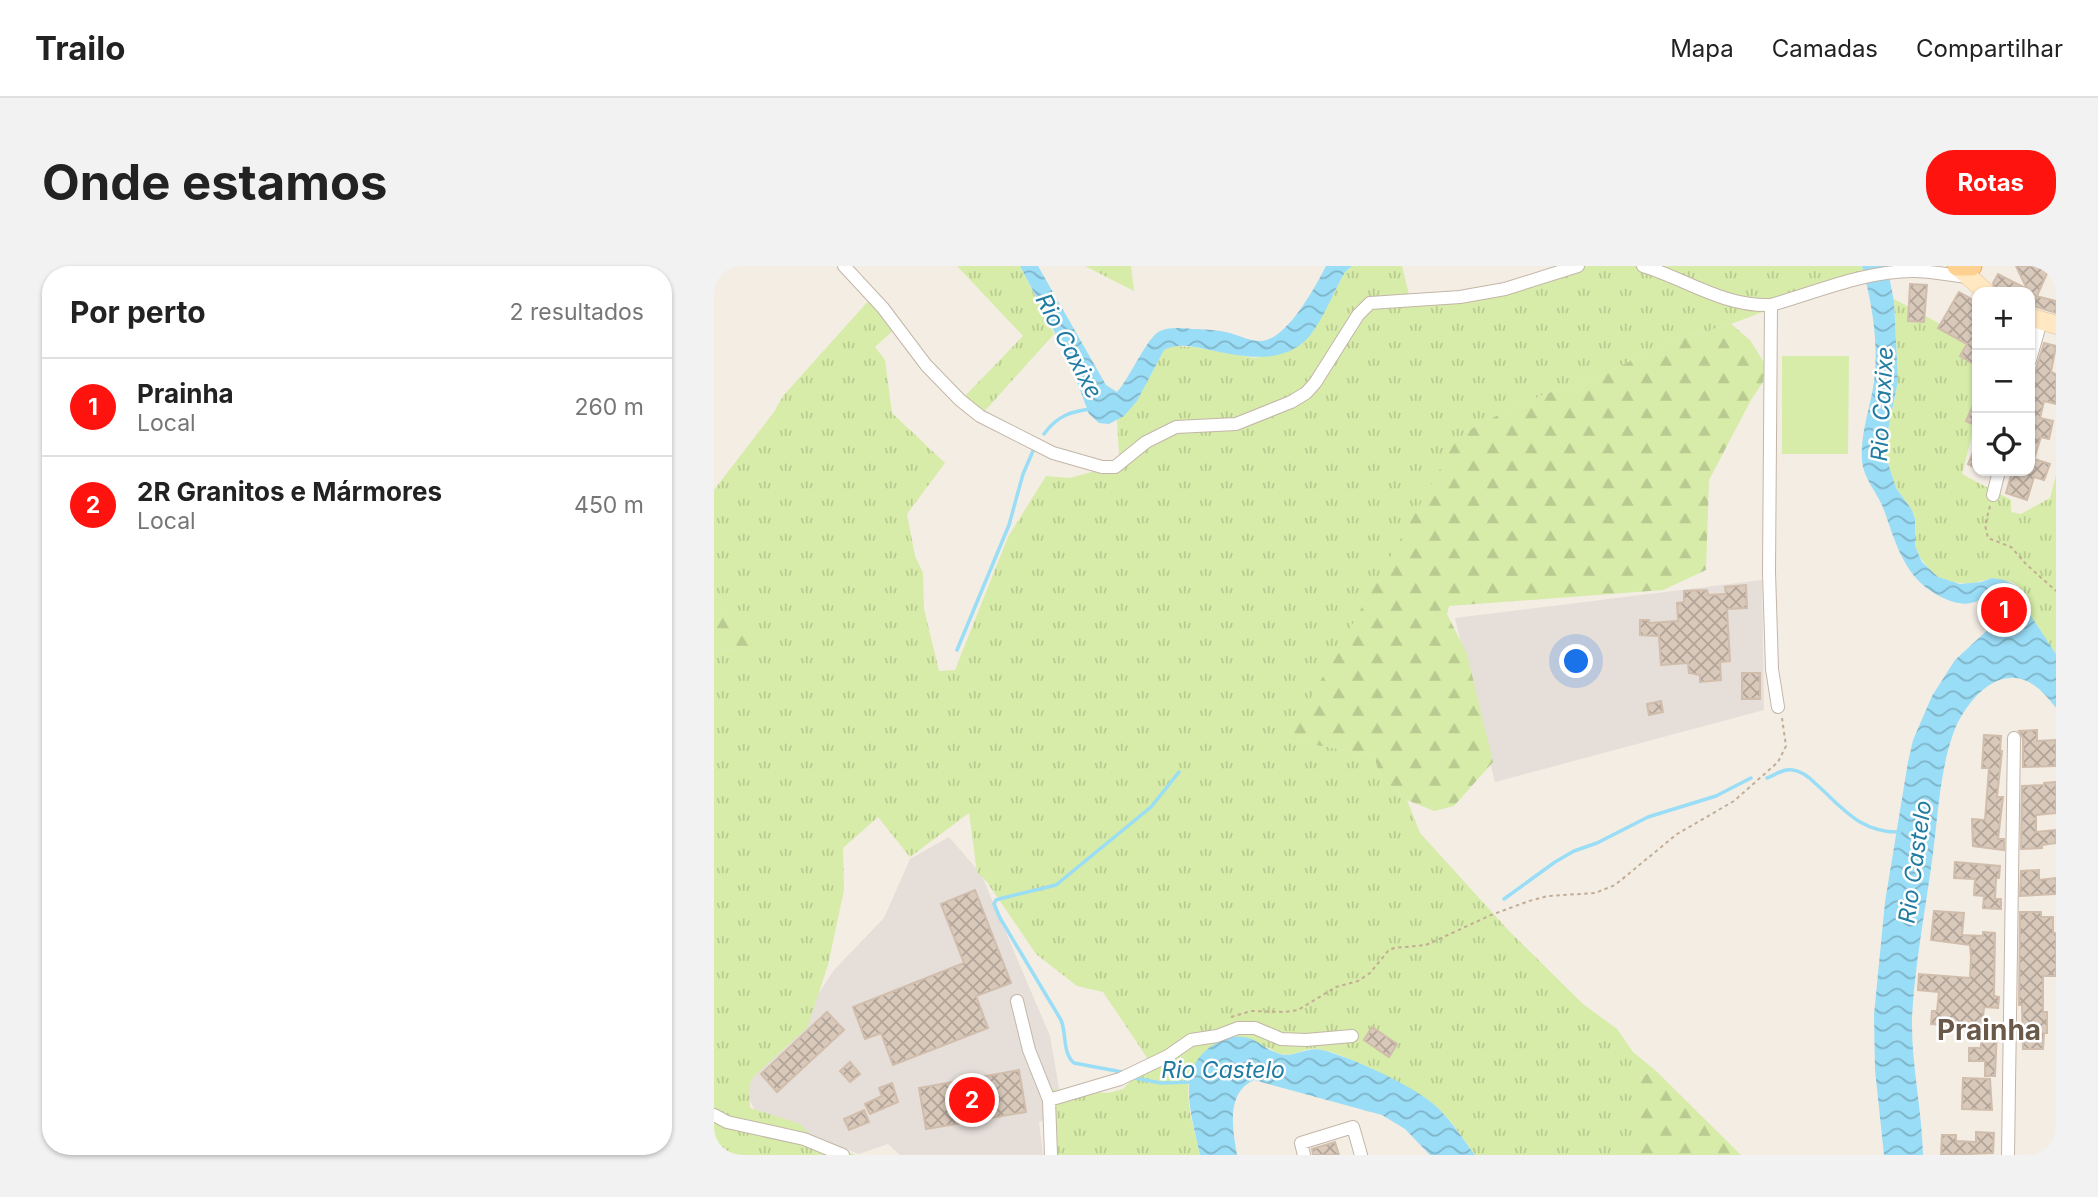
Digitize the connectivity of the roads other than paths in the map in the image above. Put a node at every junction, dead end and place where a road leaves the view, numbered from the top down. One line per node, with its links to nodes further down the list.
1 (844, 266): 2 (street)
2 (1578, 266)
3 (1643, 266): 6 (street)
4 (1964, 269): 5 (main road); 6 (street)
5 (1981, 287)
6 (1771, 305): 11 (street)
7 (2042, 321): 8 (street)
8 (2033, 350)
9 (1998, 476): 10 (street)
10 (1993, 495)
11 (1778, 707)
12 (2014, 738): 21 (street)
13 (1017, 1001): 15 (street)
14 (1352, 1036): 15 (street)
15 (1049, 1100): 19 (street)
16 (714, 1115): 18 (street)
17 (1303, 1149): 20 (street)
18 (843, 1155)
19 (1051, 1155)
20 (1361, 1155)
21 (2008, 1155)

